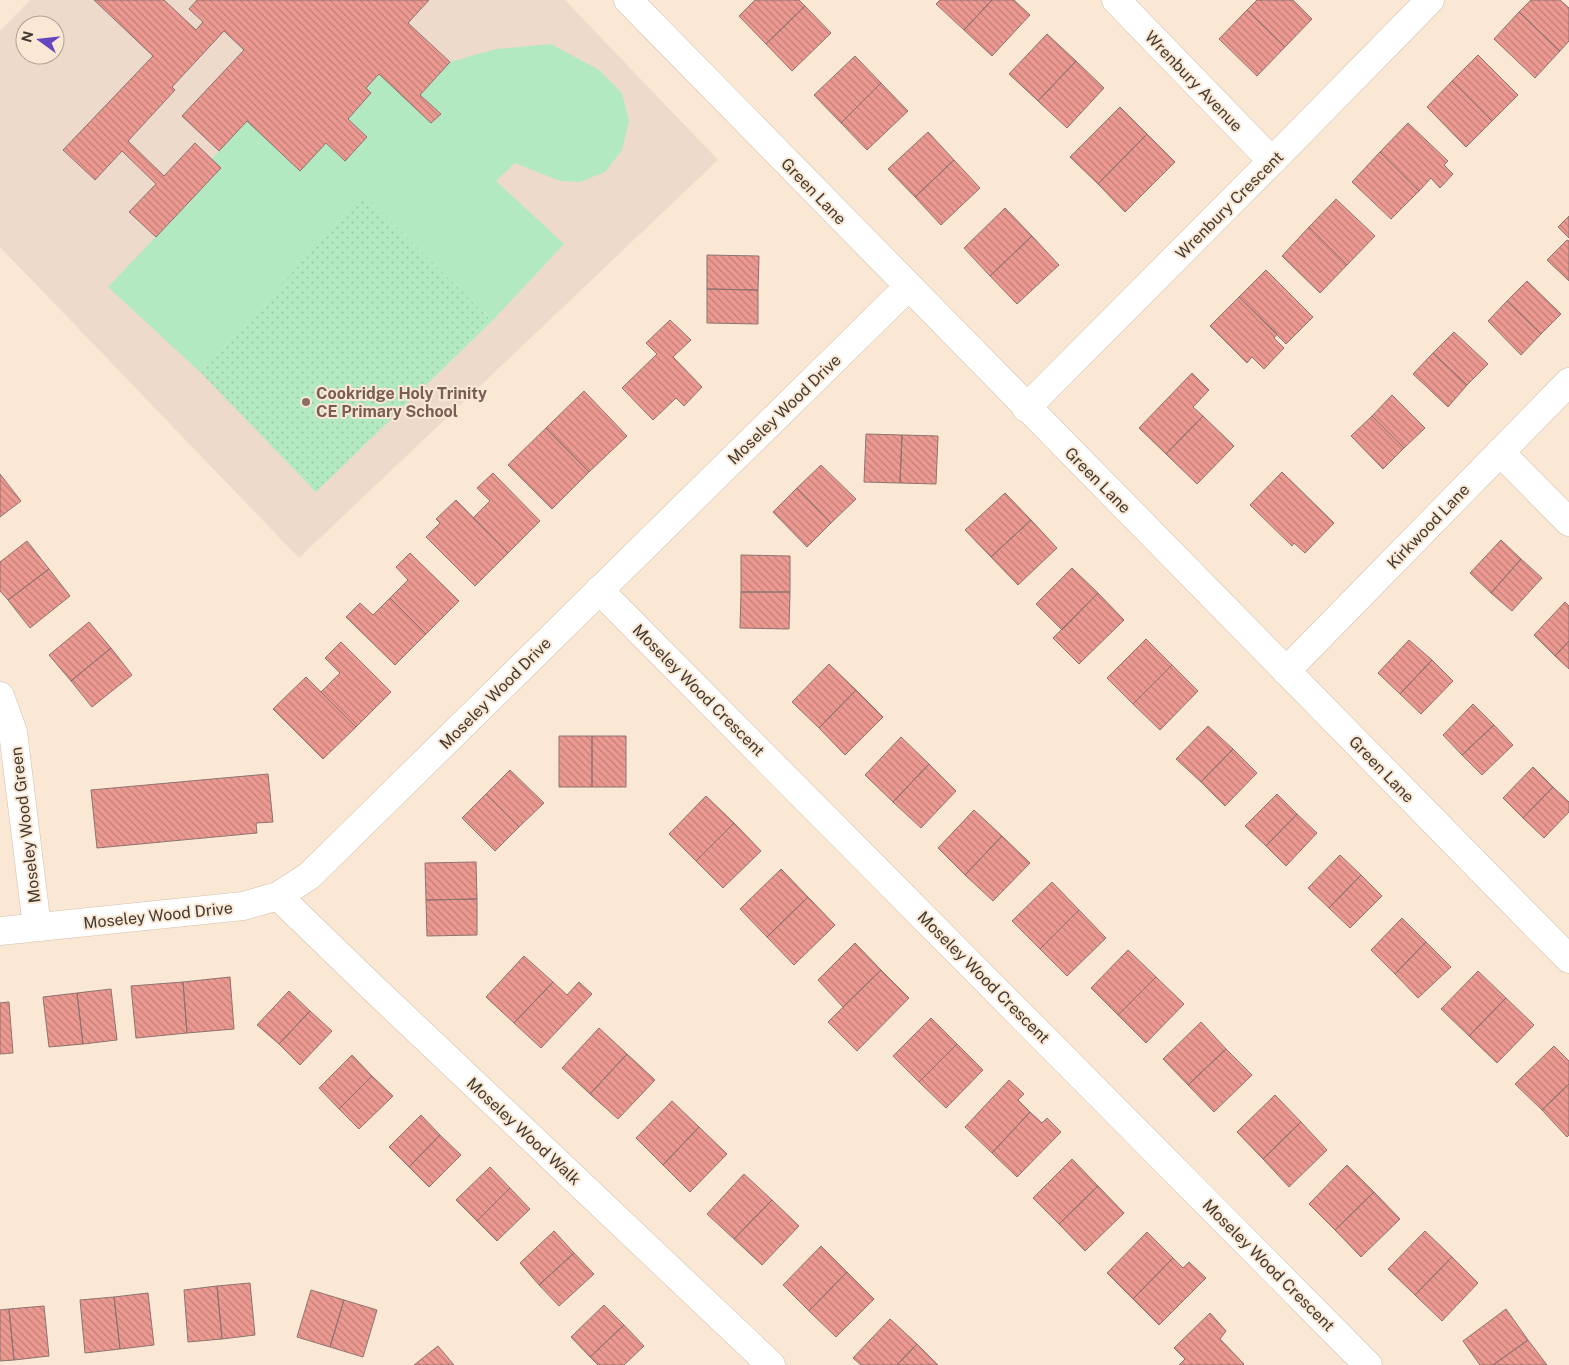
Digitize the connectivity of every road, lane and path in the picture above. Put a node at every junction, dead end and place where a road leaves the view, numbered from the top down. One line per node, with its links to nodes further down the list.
1 (628, 0): 5 (street, Green Lane)
2 (1116, 0): 4 (street, Wrenbury Avenue)
3 (1430, 0): 4 (street, Wrenbury Crescent)
4 (1272, 161): 7 (street, Wrenbury Crescent)
5 (908, 287): 7 (street, Green Lane); 10 (street, Moseley Wood Drive)
6 (1569, 382): 8 (street, Kirkwood Lane)
7 (1026, 408): 11 (street, Green Lane)
8 (1500, 452): 9 (street); 11 (street, Kirkwood Lane)
9 (1569, 522)
10 (599, 590): 13 (street, Moseley Wood Drive); 18 (street, Moseley Wood Crescent)
11 (1286, 671): 16 (street, Green Lane)
12 (0, 696): 14 (street, Moseley Wood Green)
13 (278, 896): 14 (street, Moseley Wood Drive); 17 (street, Moseley Wood Walk)
14 (37, 927): 15 (street, Moseley Wood Drive)
15 (0, 931)
16 (1569, 960)
17 (771, 1365)
18 (1368, 1365)

